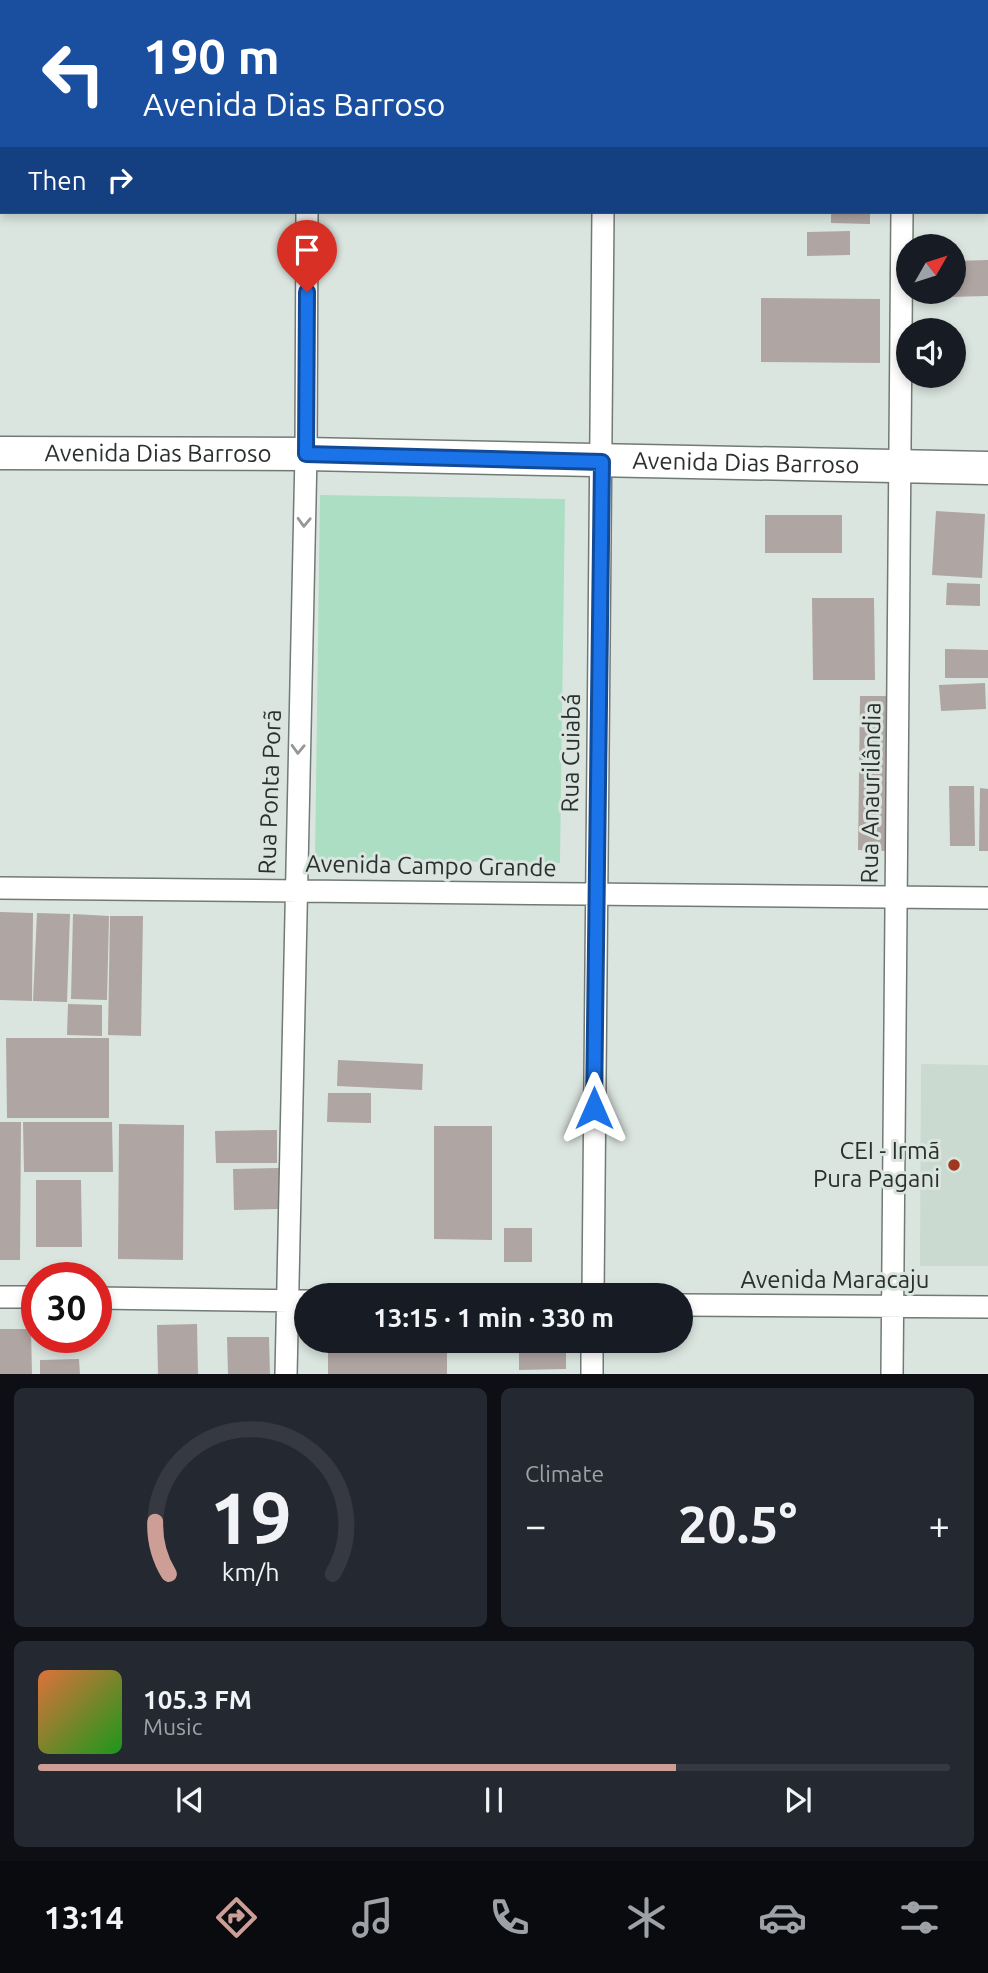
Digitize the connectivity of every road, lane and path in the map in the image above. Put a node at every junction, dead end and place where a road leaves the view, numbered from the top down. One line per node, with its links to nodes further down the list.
1 (307, 214): 5 (street, Rua Ponta Porã)
2 (603, 214): 6 (street, Rua Cuiabá)
3 (902, 214): 7 (street, Rua Anaurilândia)
4 (0, 453): 5 (main road, Avenida Dias Barroso)
5 (306, 454): 6 (main road, Avenida Dias Barroso); 10 (street, Rua Ponta Porã, one-way to 10)
6 (602, 462): 7 (main road, Avenida Dias Barroso); 11 (street, Rua Cuiabá)
7 (901, 468): 8 (main road, Avenida Dias Barroso); 12 (street, Rua Anaurilândia)
8 (988, 468)
9 (0, 888): 10 (street, Avenida Campo Grande)
10 (294, 891): 11 (street, Avenida Campo Grande); 14 (street, Rua Ponta Porã)
11 (596, 894): 12 (street, Avenida Campo Grande); 15 (street, Rua Cuiabá)
12 (896, 897): 13 (street, Avenida Campo Grande); 21 (street, Rua Anaurilândia)
13 (988, 898)
14 (296, 1283)
15 (593, 1283)
16 (0, 1297): 17 (street)
17 (21, 1297)
18 (112, 1298): 19 (street)
19 (294, 1301)
20 (693, 1305): 21 (street, Avenida Maracaju)
21 (893, 1307): 22 (street, Avenida Maracaju); 27 (street, Rua Anaurilândia)
22 (988, 1307)
23 (294, 1316): 25 (street, Rua Ponta Porã)
24 (592, 1353): 26 (street)
25 (286, 1374)
26 (592, 1374)
27 (892, 1374)

